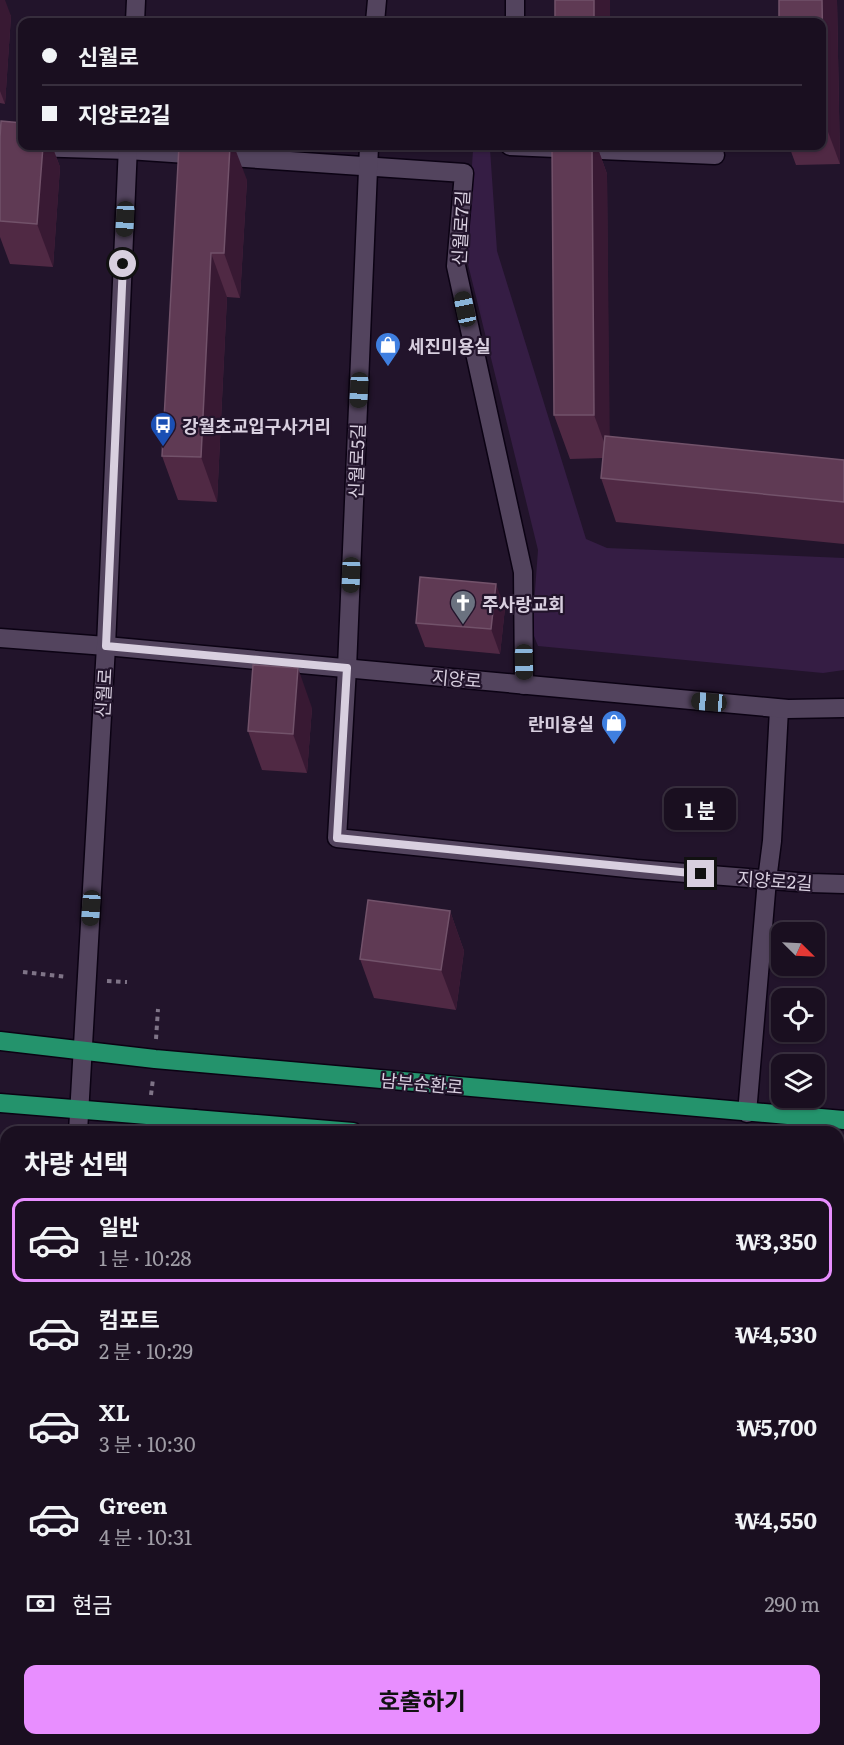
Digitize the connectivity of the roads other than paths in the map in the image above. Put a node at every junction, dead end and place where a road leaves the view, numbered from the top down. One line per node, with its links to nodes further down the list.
1 (136, 0): 4 (street)
2 (377, 0): 5 (street)
3 (515, 0): 6 (street)
4 (135, 18)
5 (375, 18)
6 (514, 18)
7 (0, 146): 8 (street, 신월로7길)
8 (18, 146)
9 (128, 150): 16 (street, 신월로)
10 (152, 150): 14 (street, 신월로7길)
11 (369, 150): 14 (street, 신월로5길)
12 (601, 150): 13 (street)
13 (715, 155)
14 (368, 168): 17 (street, 신월로5길); 18 (street, 신월로7길)
15 (0, 638): 16 (street, 지양로)
16 (106, 646): 17 (street, 지양로); 24 (street, 신월로)
17 (347, 668): 18 (street, 지양로); 21 (street, 지양로2길)
18 (524, 685): 20 (street, 지양로)
19 (844, 708): 20 (street, 지양로)
20 (779, 709): 21 (street)
21 (767, 880): 22 (street, 지양로2길); 27 (street)
22 (844, 884)
23 (0, 1041): 24 (main road, 남부순환로)
24 (82, 1050): 26 (street, 신월로); 27 (main road, 남부순환로)
25 (0, 1103): 26 (main road)
26 (79, 1109): 29 (street, 신월로); 30 (main road)
27 (747, 1113): 28 (main road, 남부순환로)
28 (844, 1120)
29 (78, 1126)
30 (200, 1126)

